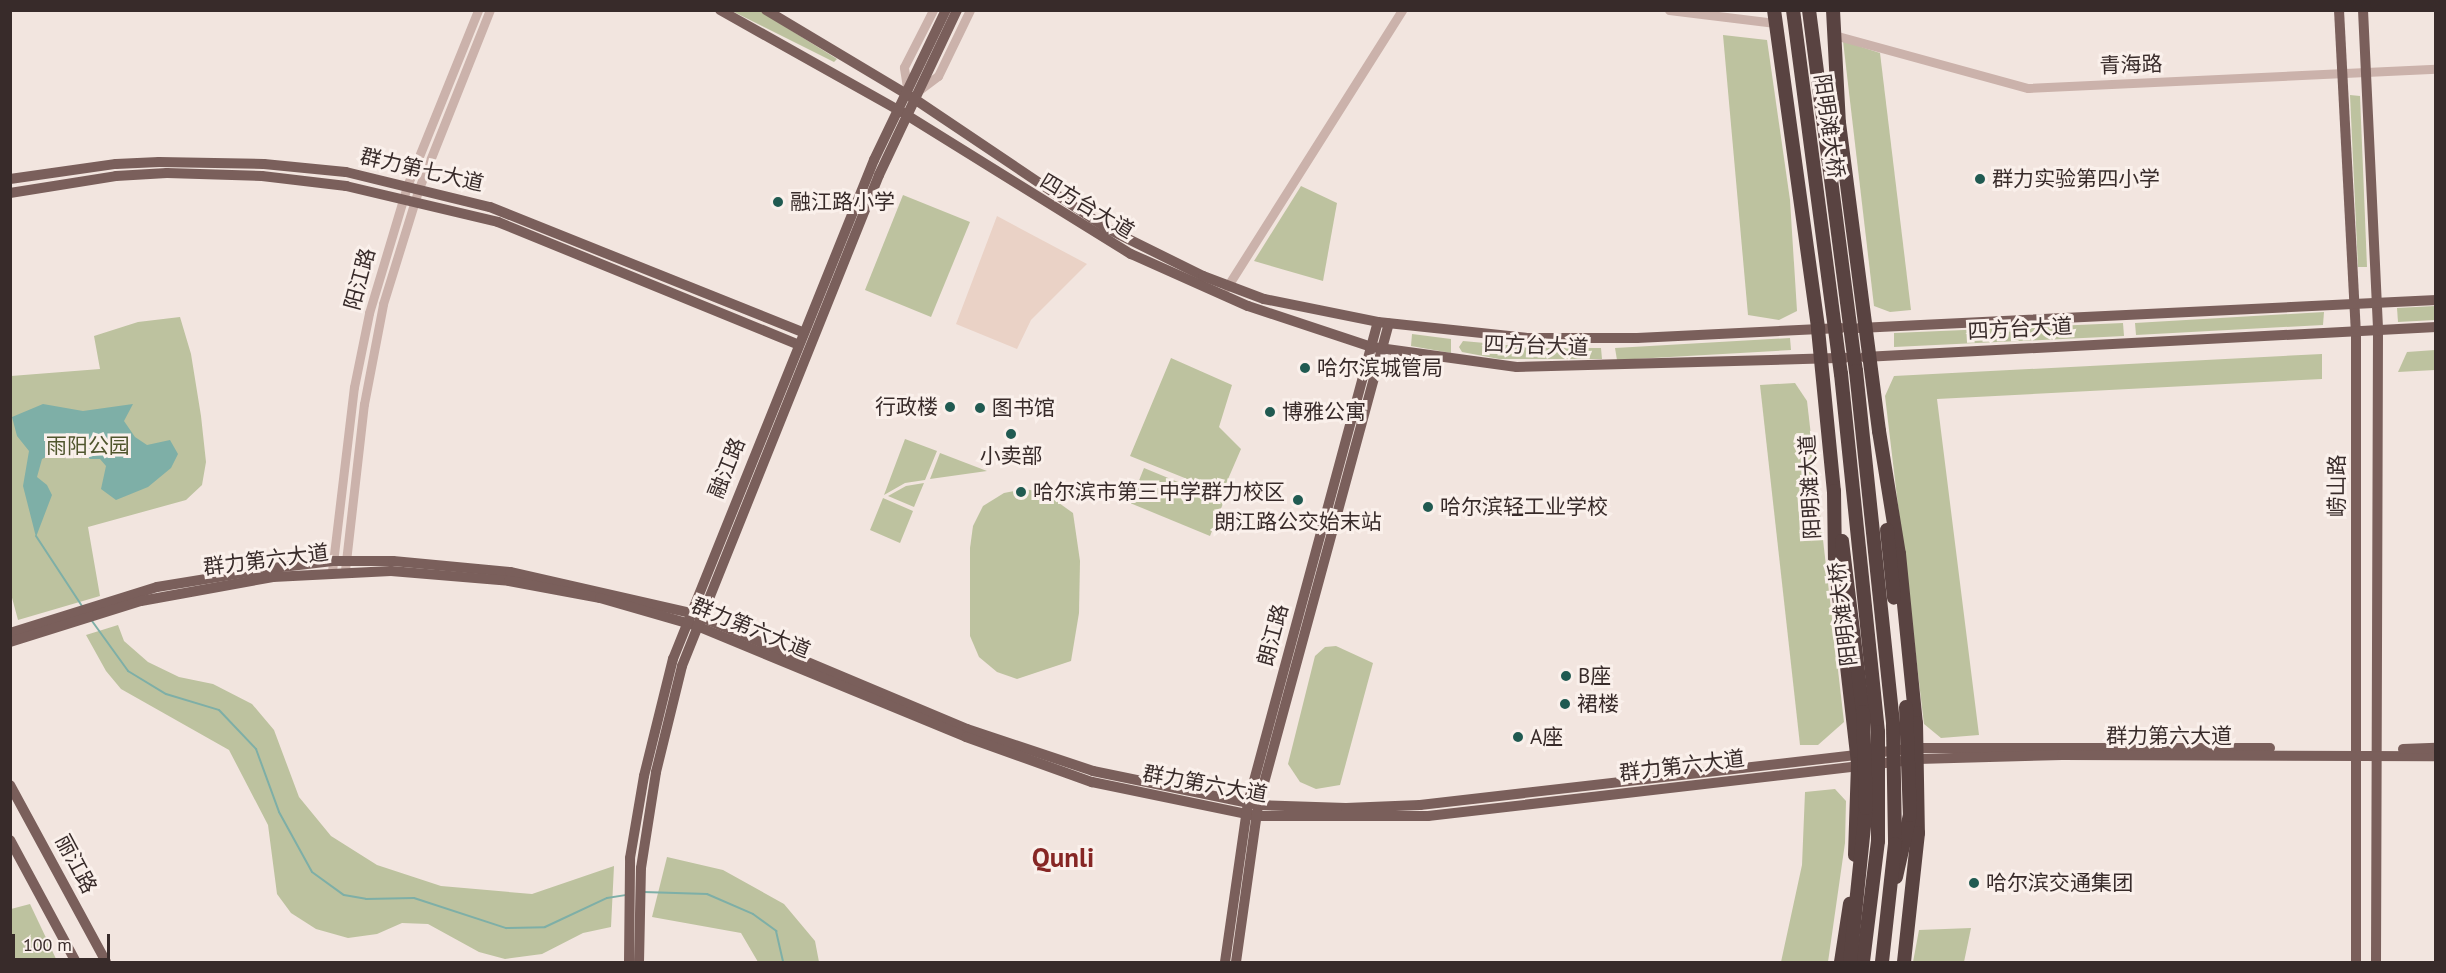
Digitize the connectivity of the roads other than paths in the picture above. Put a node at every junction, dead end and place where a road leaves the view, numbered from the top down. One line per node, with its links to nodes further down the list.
1 (478, 10): 28 (street, 阳江路)
2 (490, 10): 29 (street, 阳江路)
3 (720, 10): 24 (main road, 四方台大道)
4 (766, 10): 23 (main road, 四方台大道)
5 (933, 10): 23 (street)
6 (946, 10): 23 (main road, 融江路)
7 (957, 10): 23 (main road, 融江路)
8 (970, 10): 23 (street)
9 (1402, 10): 33 (street)
10 (1669, 10): 18 (street)
11 (1782, 10): 26 (highway)
12 (1793, 10): 67 (highway, 阳明滩大桥, bridge)
13 (1809, 10): 68 (highway, 阳明滩大桥, bridge)
14 (1824, 10): 25 (highway)
15 (1833, 10): 19 (highway)
16 (2338, 10): 22 (main road, 崂山路)
17 (2363, 10): 21 (main road, 崂山路)
18 (1774, 17): 26 (highway, 阳明滩大道)
19 (1834, 35): 22 (street, 青海路); 25 (highway)
20 (2436, 69): 21 (street, 青海路)
21 (2366, 73): 22 (street, 青海路); 35 (main road, 崂山路)
22 (2341, 74): 36 (main road, 崂山路)
23 (910, 92): 24 (main road, 融江路); 33 (main road, 四方台大道)
24 (900, 111): 43 (main road, 融江路); 45 (main road, 四方台大道); 53 (main road, 融江路)
25 (1839, 123): 38 (highway)
26 (1793, 130): 40 (highway, 阳明滩大道)
27 (10, 179): 28 (main road, 群力第七大道)
28 (408, 186): 29 (main road, 群力第七大道); 31 (street, 阳江路)
29 (419, 188): 32 (street, 阳江路); 43 (main road, 群力第七大道)
30 (10, 193): 31 (main road, 群力第七大道)
31 (403, 198): 32 (main road, 群力第七大道); 51 (street, 阳江路)
32 (415, 201): 44 (main road, 群力第七大道); 50 (street, 阳江路)
33 (1227, 287): 37 (main road, 四方台大道)
34 (2436, 300): 35 (main road, 四方台大道)
35 (2376, 303): 36 (main road, 四方台大道); 41 (main road, 崂山路)
36 (2352, 305): 38 (main road, 四方台大道); 42 (main road, 崂山路)
37 (1384, 323): 40 (main road, 四方台大道); 45 (main road, 朗江路)
38 (1866, 327): 40 (main road, 四方台大道); 46 (highway)
39 (2436, 327): 41 (main road, 四方台大道)
40 (1818, 329): 47 (highway, 阳明滩大道)
41 (2378, 330): 42 (main road, 四方台大道); 58 (main road, 崂山路)
42 (2356, 331): 46 (main road, 四方台大道); 57 (main road, 崂山路)
43 (802, 332): 44 (main road, 融江路)
44 (797, 344): 53 (main road, 融江路)
45 (1377, 349): 47 (main road, 四方台大道); 64 (main road, 朗江路)
46 (1870, 356): 47 (main road, 四方台大道); 48 (highway)
47 (1821, 359): 49 (highway, 阳明滩大道)
48 (1879, 431): 59 (highway); 65 (highway, bridge)
49 (1834, 491): 61 (highway, 阳明滩大道); 63 (highway, bridge)
50 (346, 565): 51 (main road, 群力第六大道); 53 (main road, 群力第六大道)
51 (332, 566): 52 (main road, 群力第六大道)
52 (75, 615): 54 (main road, 群力第六大道); 55 (main road, 群力第六大道)
53 (694, 619): 64 (main road, 群力第六大道); 69 (main road, 融江路); 69 (main road, 融江路)
54 (10, 633)
55 (10, 642)
56 (2436, 748): 58 (main road, 群力第六大道)
57 (2357, 752): 58 (main road, 群力第六大道); 59 (main road, 群力第六大道); 82 (main road, 崂山路)
58 (2376, 752): 60 (main road, 群力第六大道); 83 (main road, 崂山路)
59 (1917, 754): 61 (main road, 群力第六大道); 81 (highway)
60 (2436, 756)
61 (1857, 759): 64 (main road, 群力第六大道); 76 (highway, 阳明滩大道)
62 (10, 785): 71 (main road, 丽江路)
63 (1866, 808): 67 (highway, bridge); 77 (highway, bridge)
64 (1252, 809): 74 (main road, 朗江路); 75 (main road, 朗江路)
65 (1910, 815): 68 (highway, bridge); 80 (highway)
66 (10, 840): 70 (main road)
67 (1874, 891): 78 (highway, 阳明滩大桥, bridge)
68 (1892, 897): 79 (highway, 阳明滩大桥, bridge)
69 (634, 898): 72 (main road, 融江路); 73 (main road, 融江路)
70 (76, 963)
71 (106, 963)
72 (629, 963)
73 (639, 963)
74 (1225, 963)
75 (1236, 963)
76 (1841, 963)
77 (1850, 963)
78 (1863, 963)
79 (1882, 963)
80 (1896, 963)
81 (1904, 963)
82 (2356, 963)
83 (2376, 963)

